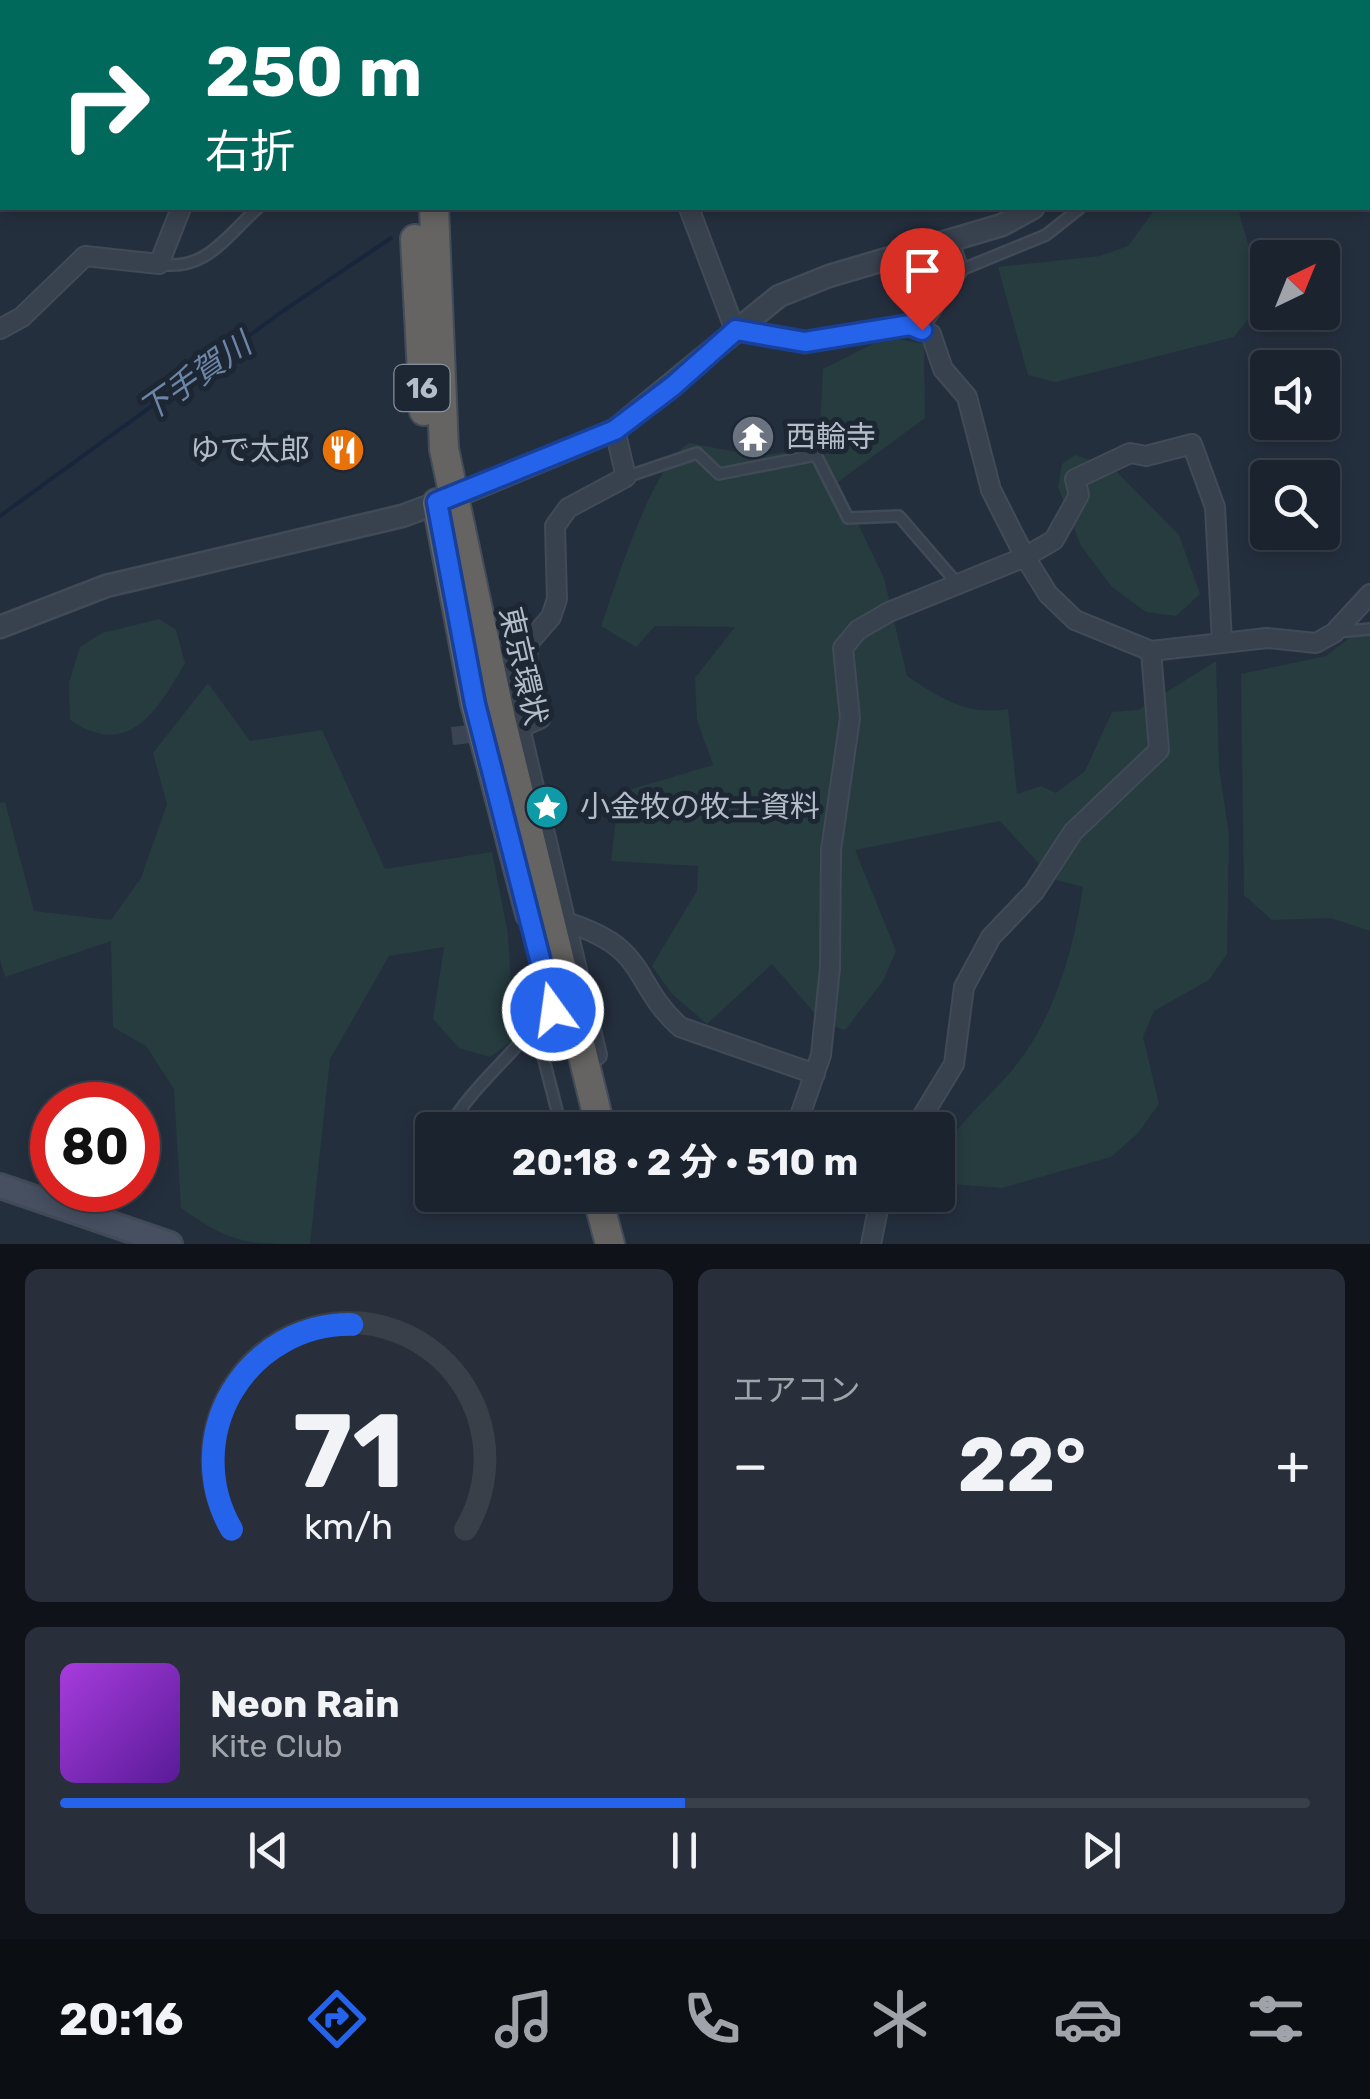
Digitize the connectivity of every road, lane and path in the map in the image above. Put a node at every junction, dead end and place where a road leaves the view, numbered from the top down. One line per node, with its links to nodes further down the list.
1 (181, 210): 9 (street)
2 (256, 210): 9 (lane)
3 (415, 210): 16 (highway, 東京環状 / 16)
4 (434, 210): 16 (highway, 東京環状 / 16)
5 (690, 210): 12 (street)
6 (1029, 210): 8 (street)
7 (1077, 210): 10 (lane)
8 (954, 241): 10 (lane); 12 (street)
9 (159, 264): 11 (street)
10 (962, 269): 13 (lane)
11 (0, 330)
12 (736, 330): 13 (street); 14 (street)
13 (922, 330): 17 (street)
14 (615, 430): 15 (street); 16 (street)
15 (626, 477): 18 (lane); 26 (street)
16 (446, 500): 20 (street); 24 (highway, 東京環状 / 16); 27 (highway, 東京環状 / 16)
17 (1025, 557): 18 (street); 23 (street); 25 (street)
18 (956, 582): 29 (street)
19 (1370, 594): 22 (street)
20 (0, 628)
21 (1370, 629): 22 (lane)
22 (1334, 632): 23 (street)
23 (1222, 642): 25 (street)
24 (485, 650): 26 (street); 27 (highway, 東京環状 / 16)
25 (1151, 650): 36 (street)
26 (519, 728): 28 (street)
27 (528, 868): 32 (highway, 東京環状 / 16); 33 (highway, 東京環状 / 16)
28 (566, 922): 29 (street); 34 (street)
29 (815, 1074): 35 (street)
30 (457, 1112): 31 (lane)
31 (558, 1112)
32 (578, 1112)
33 (597, 1112)
34 (609, 1112)
35 (802, 1112)
36 (925, 1112)
37 (0, 1186): 41 (main road)
38 (602, 1212): 42 (highway)
39 (621, 1212): 43 (highway)
40 (878, 1212): 44 (street)
41 (170, 1244)
42 (610, 1244)
43 (628, 1244)
44 (871, 1244)

